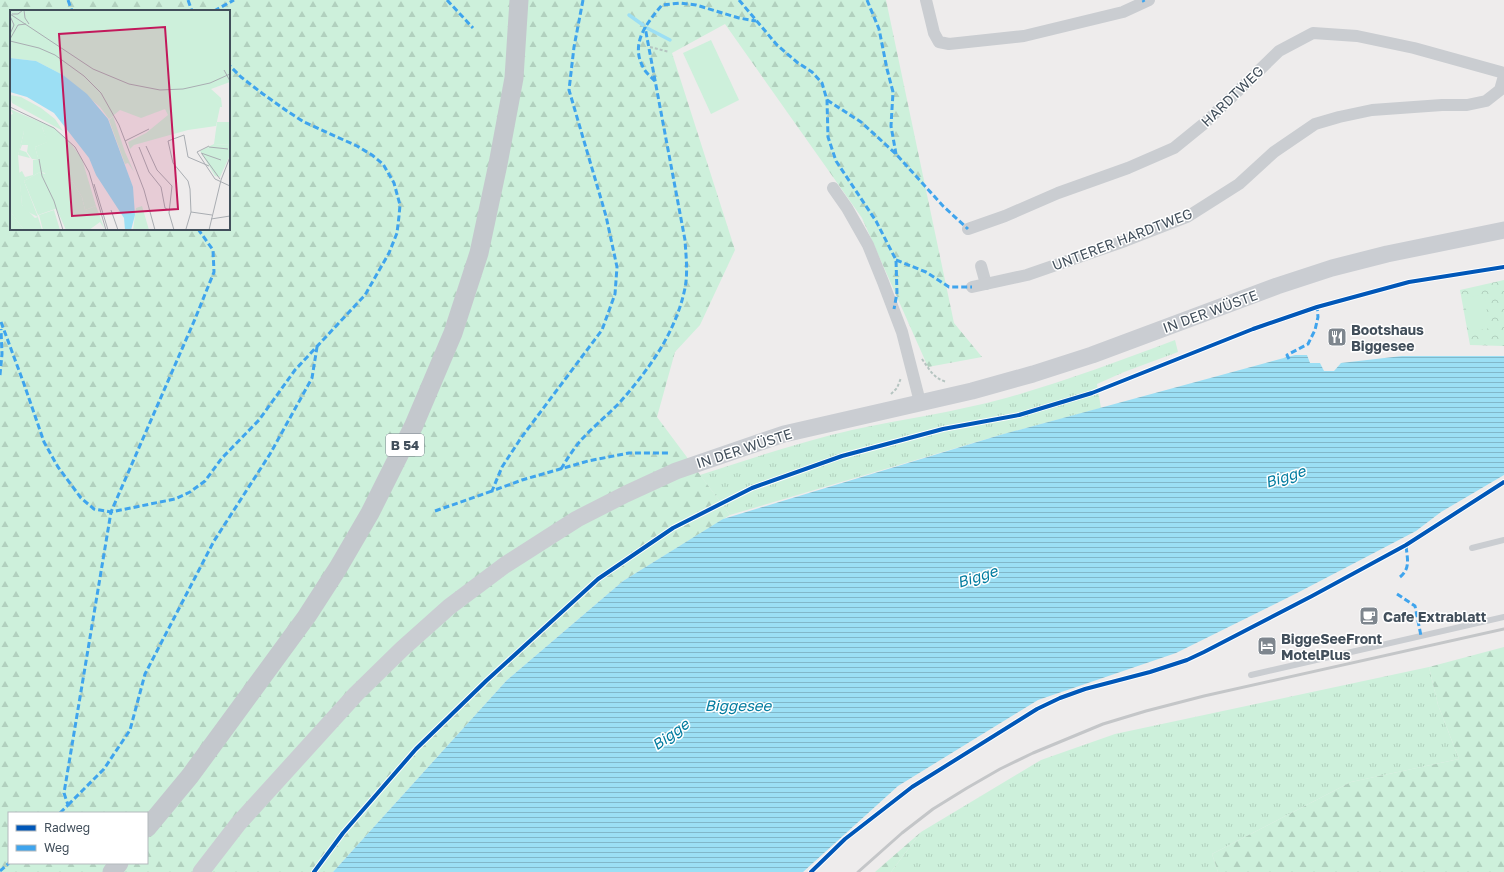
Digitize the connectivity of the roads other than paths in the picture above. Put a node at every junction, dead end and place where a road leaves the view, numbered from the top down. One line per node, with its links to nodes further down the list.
1 (519, 0): 16 (main road, B 54)
2 (926, 0): 3 (street)
3 (1149, 0)
4 (1504, 75): 6 (street, HARDTWEG); 9 (street, UNTERER HARDTWEG)
5 (834, 188): 11 (street)
6 (968, 229)
7 (1504, 230): 11 (main road, IN DER WÜSTE)
8 (981, 266): 9 (street)
9 (986, 284): 10 (street, UNTERER HARDTWEG)
10 (972, 287)
11 (920, 402): 19 (main road, IN DER WÜSTE)
12 (1504, 540): 13 (lane)
13 (1472, 548)
14 (1504, 617): 15 (lane)
15 (1251, 675)
16 (148, 827)
17 (118, 864): 18 (main road)
18 (112, 872)
19 (201, 872)

